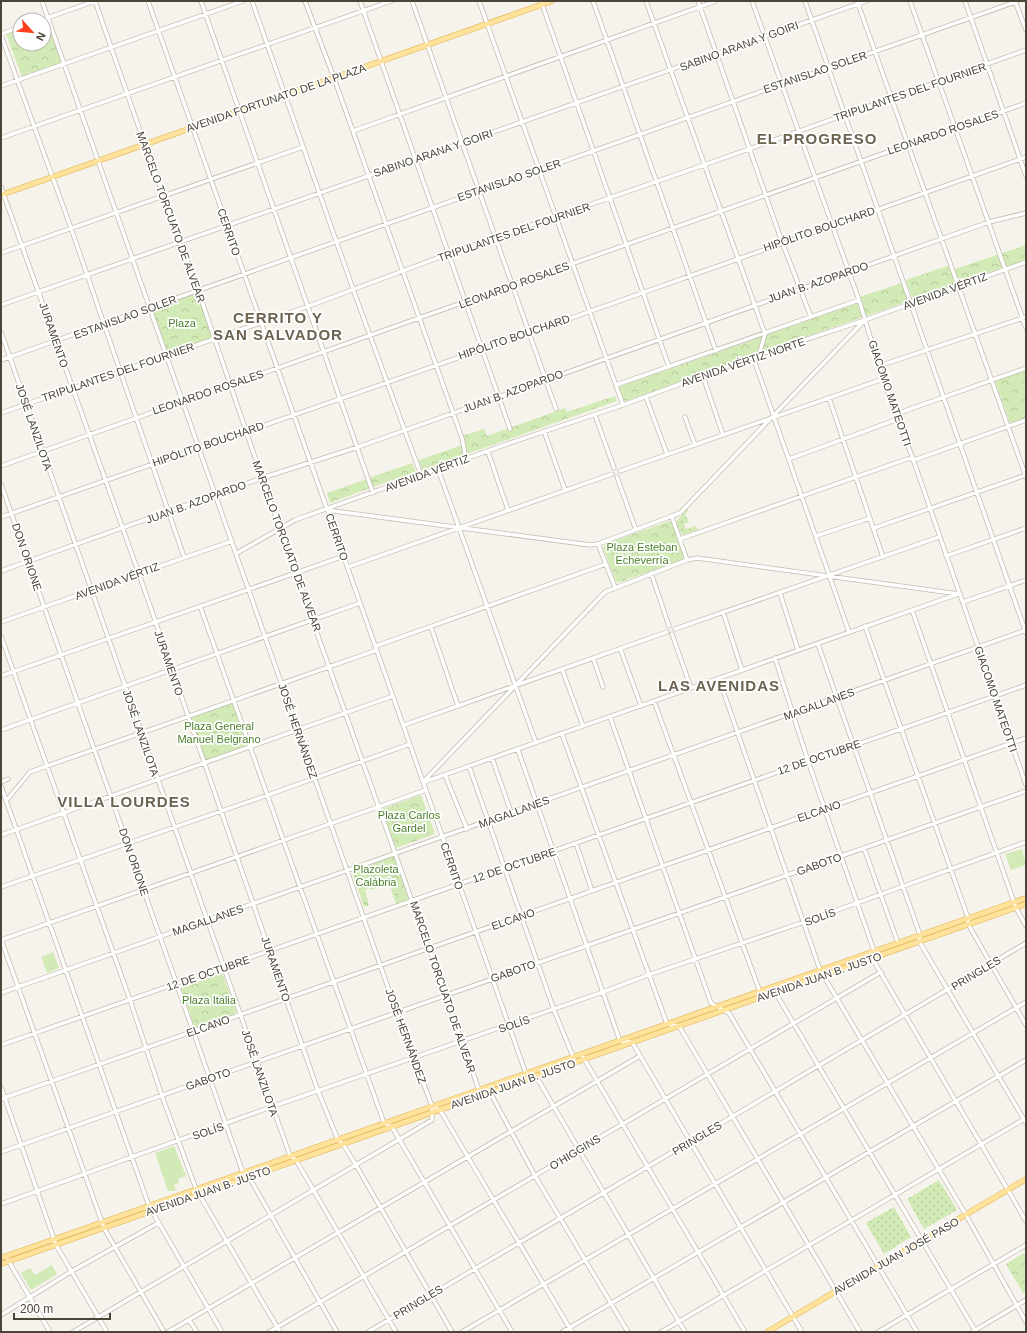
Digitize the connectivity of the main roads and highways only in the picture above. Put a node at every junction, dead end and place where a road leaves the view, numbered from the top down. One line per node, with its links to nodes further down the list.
1 (552, 1): 2 (main road, AVENIDA FORTUNATO DE LA PLAZA)
2 (541, 3): 3 (main road, AVENIDA FORTUNATO DE LA PLAZA)
3 (2, 195)
4 (1026, 898): 7 (main road, AVENIDA JUAN B. JUSTO)
5 (1026, 904): 8 (main road, AVENIDA JUAN B. JUSTO)
6 (1026, 1179): 9 (main road, AVENIDA JUAN JOSÉ PASO)
7 (1, 1258)
8 (1, 1264)
9 (767, 1332)

